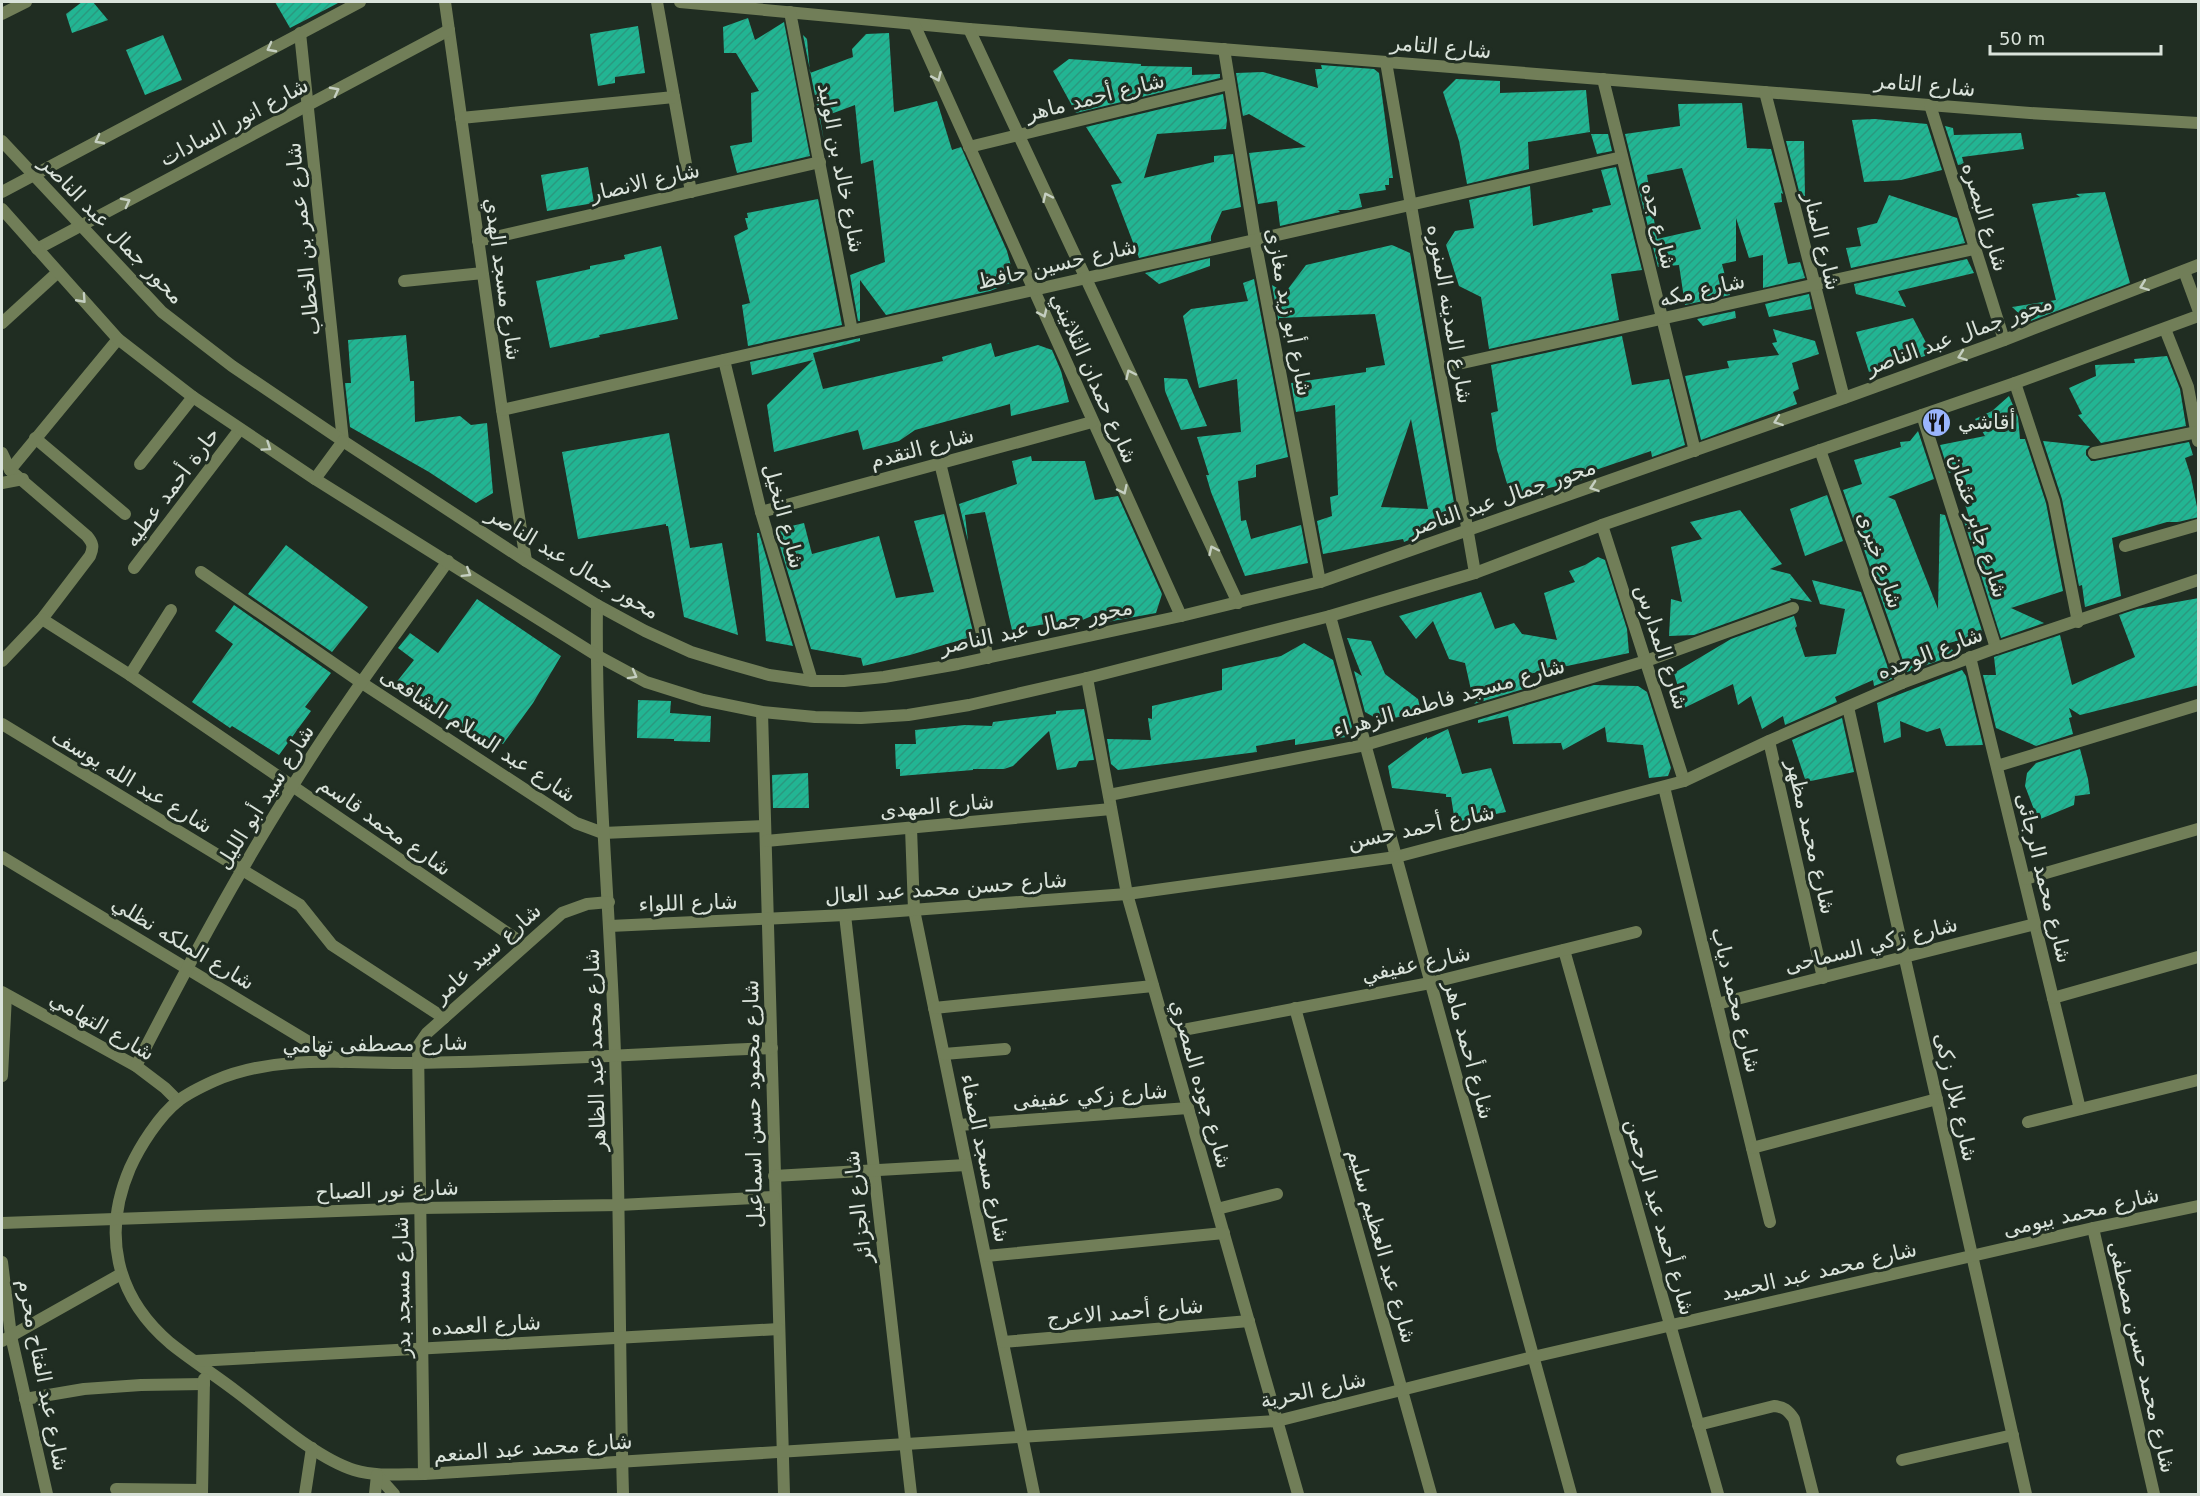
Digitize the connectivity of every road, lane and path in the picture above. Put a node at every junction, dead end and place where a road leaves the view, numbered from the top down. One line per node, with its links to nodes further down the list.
1 (26, 2): 7 (street)
2 (360, 2): 11 (street)
3 (445, 2): 10 (street, شارع مسجد الهدي)
4 (657, 2): 17 (street)
5 (680, 2): 6 (street, شارع التامر)
6 (790, 12): 8 (street, شارع التامر); 26 (street, شارع خالد بن الوليد)
7 (2, 14)
8 (914, 24): 9 (street, شارع التامر); 24 (street, شارع حمدان الثلاثيني, one-way to 24)
9 (969, 29): 12 (street, شارع التامر); 22 (street, شارع حمدان الثلاثيني)
10 (449, 30): 18 (street, شارع انور السادات, one-way to 10); 20 (street, شارع مسجد الهدي)
11 (300, 33): 18 (street, شارع عمر بن الخطاب); 27 (street, one-way to 27)
12 (1224, 49): 13 (street, شارع التامر); 15 (street, شارع أبو زيد مغازى)
13 (1386, 62): 14 (street, شارع التامر); 30 (street, شارع المدينه المنوره)
14 (1603, 79): 16 (street, شارع التامر); 25 (street, شارع جده)
15 (1230, 84): 22 (street, شارع أحمد ماهر); 33 (street, شارع أبو زيد مغازى)
16 (1765, 92): 19 (street, شارع التامر); 43 (street, شارع المنار)
17 (674, 97): 20 (street); 29 (street)
18 (309, 104): 32 (street, شارع انور السادات, one-way to 18); 64 (street, شارع عمر بن الخطاب)
19 (1930, 105): 21 (street, شارع التامر); 36 (street, شارع البصره)
20 (461, 118): 34 (street, شارع مسجد الهدي)
21 (2199, 123)
22 (1018, 135): 24 (street, شارع أحمد ماهر); 41 (street, شارع حمدان الثلاثيني, one-way to 22)
23 (2, 141): 27 (street, محور جمال عبد الناصر)
24 (969, 147): 44 (street, شارع حمدان الثلاثيني)
25 (1622, 157): 30 (street, شارع حسين حافظ); 47 (street, شارع جده)
26 (820, 162): 29 (street, شارع الانصار); 50 (street, شارع خالد بن الوليد)
27 (32, 175): 28 (street); 32 (street, محور جمال عبد الناصر)
28 (2, 192)
29 (691, 192): 34 (street, شارع الانصار)
30 (1410, 205): 33 (street, شارع حسين حافظ); 54 (street, شارع المدينه المنوره)
31 (2, 208): 35 (street)
32 (81, 226): 35 (street, شارع انور السادات); 64 (street, محور جمال عبد الناصر)
33 (1255, 240): 41 (street, شارع حسين حافظ); 87 (street, شارع أبو زيد مغازى)
34 (478, 241): 40 (street, شارع مسجد الهدي)
35 (37, 249): 39 (street)
36 (1974, 249): 43 (street, شارع مكه); 52 (street, شارع البصره)
37 (2199, 265): 38 (street, محور جمال عبد الناصر)
38 (2184, 271): 45 (street); 52 (street, محور جمال عبد الناصر, one-way to 52)
39 (57, 272): 48 (street); 51 (street, one-way to 51)
40 (483, 273): 42 (street); 58 (street, شارع مسجد الهدي)
41 (1084, 278): 44 (street, شارع حسين حافظ); 88 (street, شارع حمدان الثلاثيني, one-way to 41)
42 (404, 281)
43 (1813, 285): 47 (street, شارع مكه); 57 (street, شارع المنار)
44 (1033, 290): 50 (street, شارع حسين حافظ); 60 (street, شارع حمدان الثلاثيني, one-way to 60)
45 (2199, 309)
46 (2199, 316): 49 (street)
47 (1661, 319): 54 (street, شارع مكه); 66 (street, شارع جده)
48 (2, 323)
49 (2164, 329): 55 (street); 62 (street)
50 (852, 331): 53 (street, شارع حسين حافظ)
51 (118, 339): 56 (street); 63 (street)
52 (2004, 340): 57 (street, محور جمال عبد الناصر, one-way to 57)
53 (724, 360): 58 (street, شارع حسين حافظ); 75 (street, شارع النخيل)
54 (1440, 368): 79 (street, شارع المدينه المنوره)
55 (2015, 383): 59 (street); 95 (street)
56 (193, 397): 61 (street); 70 (street)
57 (1844, 398): 66 (street, محور جمال عبد الناصر, one-way to 66)
58 (502, 410): 82 (street, شارع مسجد الهدي)
59 (1922, 415): 65 (street); 96 (street, شارع جابر عثمان)
60 (1092, 422): 69 (street, شارع التقدم); 92 (street, شارع حمدان الثلاثيني, one-way to 92)
61 (240, 429): 73 (street, one-way to 73); 83 (street, حارة أحمد عطيه)
62 (2198, 436): 68 (street)
63 (35, 438): 71 (street); 76 (street)
64 (343, 441): 73 (street); 82 (street, محور جمال عبد الناصر)
65 (1820, 450): 77 (street); 106 (street, شارع خيرى)
66 (1695, 451): 79 (street, محور جمال عبد الناصر, one-way to 79)
67 (2, 453): 71 (street)
68 (2094, 453)
69 (940, 463): 75 (street, شارع التقدم); 99 (street)
70 (140, 464)
71 (10, 470): 72 (street)
72 (23, 479): 74 (street); 94 (street)
73 (315, 479): 81 (street)
74 (2, 483)
75 (761, 512): 104 (street, شارع النخيل)
76 (125, 514)
77 (1602, 525): 85 (street); 101 (street, شارع المدارس)
78 (2199, 525): 80 (street)
79 (1469, 531): 85 (street, شارع المدينه المنوره); 87 (street, محور جمال عبد الناصر)
80 (2125, 546)
81 (448, 561): 97 (street, one-way to 97); 105 (street, شارع سيد أبو الليل)
82 (526, 561): 89 (street, محور جمال عبد الناصر)
83 (134, 568)
84 (201, 572): 105 (street, شارع عبد السلام الشافعى)
85 (1475, 573): 93 (street)
86 (2199, 580): 95 (street, شارع الوحده)
87 (1320, 582): 88 (street, محور جمال عبد الناصر)
88 (1238, 603): 92 (street, محور جمال عبد الناصر)
89 (597, 605): 97 (street, شارع محمد عبد الظاهر); 104 (street, محور جمال عبد الناصر)
90 (1793, 608): 101 (street, شارع مسجد فاطمه الزهراء)
91 (171, 610): 102 (street)
92 (1181, 616): 99 (street, محور جمال عبد الناصر)
93 (1330, 616): 103 (street); 112 (street, شارع أحمد ماهر)
94 (42, 619): 100 (street); 102 (street, شارع محمد قاسم)
95 (2078, 622): 96 (street, شارع الوحده)
96 (1996, 648): 98 (street, شارع الوحده)
97 (596, 655): 109 (street, one-way to 109); 122 (street, شارع محمد عبد الظاهر)
98 (1971, 657): 106 (street, شارع الوحده); 113 (street, شارع محمد الرجائى)
99 (988, 658): 104 (street, محور جمال عبد الناصر)
100 (2, 661)
101 (1646, 661): 112 (street, شارع مسجد فاطمه الزهراء); 114 (street, شارع المدارس)
102 (130, 675): 115 (street, شارع محمد قاسم)
103 (1088, 678): 109 (street); 117 (street, شارع جوده المصري)
104 (812, 681)
105 (362, 683): 115 (street, شارع سيد أبو الليل); 122 (street, شارع عبد السلام الشافعى)
106 (1902, 683): 108 (street, شارع الوحده)
107 (2199, 705): 113 (street)
108 (1848, 707): 111 (street, شارع الوحده); 138 (street, شارع بلال زكى)
109 (762, 712): 119 (street, شارع محمود حسن اسماعيل)
110 (2, 724): 126 (street, شارع عبد الله يوسف)
111 (1769, 741): 114 (street, شارع الوحده); 141 (street, شارع محمد مظهر)
112 (1365, 745): 117 (street, شارع مسجد فاطمه الزهراء); 125 (street, شارع أحمد ماهر)
113 (1997, 765): 127 (street, شارع محمد الرجائى)
114 (1683, 781): 116 (street, شارع أحمد حسن)
115 (292, 786): 126 (street, شارع سيد أبو الليل); 136 (street, شارع محمد قاسم)
116 (1664, 788): 125 (street, شارع أحمد حسن); 146 (street, شارع محمد دياب)
117 (1108, 795): 118 (street, شارع جوده المصري)
118 (1111, 809): 120 (street, شارع المهدى); 128 (street, شارع جوده المصري)
119 (765, 826): 122 (street, شارع عبد السلام الشافعى); 123 (street, شارع محمود حسن اسماعيل)
120 (911, 828): 123 (street, شارع المهدى); 130 (street, شارع مسجد الصفاء)
121 (2199, 830): 127 (street)
122 (603, 832): 129 (street, شارع محمد عبد الظاهر)
123 (766, 841): 132 (street, شارع محمود حسن اسماعيل)
124 (2, 857): 140 (street, شارع الملكه نظلي)
125 (1396, 857): 128 (street, شارع أحمد حسن); 142 (street, شارع أحمد ماهر)
126 (241, 870): 140 (street, شارع سيد أبو الليل); 149 (street, شارع عبد الله يوسف)
127 (2025, 879): 133 (street, شارع محمد الرجائى)
128 (1127, 894): 130 (street, شارع حسن محمد عبد العال); 143 (street, شارع جوده المصري)
129 (609, 902): 134 (street, شارع محمد عبد الظاهر); 136 (street, شارع سيد عامر)
130 (914, 910): 131 (street, شارع حسن محمد عبد العال); 147 (street, شارع مسجد الصفاء)
131 (845, 915): 132 (street, شارع حسن محمد عبد العال); 168 (street, شارع الجزائر)
132 (768, 919): 134 (street, شارع اللواء); 151 (street, شارع محمود حسن اسماعيل)
133 (2035, 924): 138 (street, شارع زكي السماحى); 145 (street, شارع محمد الرجائى)
134 (610, 926): 154 (street, شارع محمد عبد الظاهر)
135 (1636, 932): 137 (street, شارع عفيفي)
136 (525, 945): 149 (street, شارع سيد عامر)
137 (1564, 950): 142 (street, شارع عفيفي); 186 (street, شارع أحمد عبد الرحمن)
138 (1905, 957): 141 (street, شارع زكي السماحى); 160 (street, شارع بلال زكى)
139 (2199, 957): 145 (street)
140 (187, 967): 155 (street, شارع الملكه نظلي); 157 (street, شارع سيد أبو الليل)
141 (1823, 978): 146 (street, شارع زكي السماحى)
142 (1430, 983): 148 (street, شارع عفيفي); 192 (street, شارع أحمد ماهر)
143 (1153, 986): 147 (street); 150 (street, شارع جوده المصري)
144 (4, 994): 157 (street, شارع التهامي); 158 (street)
145 (2053, 998): 163 (street, شارع محمد الرجائى)
146 (1717, 1004): 166 (street, شارع محمد دياب)
147 (934, 1008): 153 (street, شارع مسجد الصفاء)
148 (1295, 1008): 150 (street, شارع عفيفي); 195 (street, شارع عبد العظيم سليم)
149 (444, 1018): 156 (street, شارع سيد عامر)
150 (1167, 1033): 162 (street, شارع جوده المصري)
151 (772, 1048): 154 (street, شارع مصطفى تهامي); 169 (street, شارع محمود حسن اسماعيل)
152 (1005, 1049): 153 (street)
153 (944, 1054): 165 (street, شارع مسجد الصفاء)
154 (615, 1055): 156 (street, شارع مصطفى تهامي); 172 (street, شارع محمد عبد الظاهر)
155 (344, 1062): 156 (street, شارع مصطفى تهامي); 161 (street, شارع مصطفى تهامي)
156 (418, 1063): 174 (street, شارع مسجد بدر)
157 (136, 1066): 161 (street, شارع التهامي)
158 (2, 1076)
159 (2199, 1080): 163 (street)
160 (1936, 1099): 166 (street); 182 (street, شارع بلال زكى)
161 (178, 1101): 176 (street, شارع مصطفى تهامي)
162 (1188, 1108): 165 (street, شارع زكي عفيفى); 175 (street, شارع جوده المصري)
163 (2080, 1109): 164 (street)
164 (2028, 1122)
165 (959, 1125): 167 (street, شارع مسجد الصفاء)
166 (1752, 1148): 177 (street, شارع محمد دياب)
167 (966, 1165): 168 (street); 181 (street, شارع مسجد الصفاء)
168 (874, 1170): 169 (street); 201 (street, شارع الجزائر)
169 (774, 1176): 171 (street, شارع محمود حسن اسماعيل)
170 (1277, 1194): 175 (street)
171 (774, 1197): 172 (street, شارع نور الصباح); 187 (street, شارع محمود حسن اسماعيل)
172 (619, 1205): 174 (street, شارع نور الصباح); 188 (street, شارع محمد عبد الظاهر)
173 (2199, 1206): 179 (street, شارع محمد بيومى)
174 (420, 1209): 176 (street, شارع نور الصباح); 191 (street, شارع مسجد بدر)
175 (1217, 1209): 180 (street, شارع جوده المصري)
176 (116, 1218): 178 (street, شارع نور الصباح); 184 (street, شارع مصطفى تهامي)
177 (1770, 1222)
178 (2, 1223)
179 (2093, 1228): 182 (street, شارع محمد بيومى); 224 (street, شارع محمد حسن مصطفى)
180 (1224, 1233): 181 (street); 185 (street, شارع جوده المصري)
181 (986, 1256): 190 (street, شارع مسجد الصفاء)
182 (1972, 1256): 186 (street, شارع محمد عبد الحميد); 199 (street, شارع بلال زكى)
183 (2, 1262): 189 (street, شارع عبد الفتاح محرم)
184 (121, 1274): 189 (street); 193 (street, شارع محمد عبد المنعم)
185 (1249, 1321): 190 (street, شارع أحمد الاعرج); 197 (street, شارع جوده المصري)
186 (1670, 1326): 192 (street, شارع محمد عبد الحميد); 198 (street, شارع أحمد عبد الرحمن)
187 (779, 1329): 188 (street, شارع العمده); 203 (street, شارع محمود حسن اسماعيل)
188 (621, 1338): 191 (street, شارع العمده); 205 (street, شارع محمد عبد الظاهر)
189 (6, 1339): 196 (street, شارع عبد الفتاح محرم)
190 (1004, 1342): 200 (street, شارع مسجد الصفاء)
191 (422, 1348): 193 (street, شارع العمده); 206 (street, شارع مسجد بدر)
192 (1533, 1357): 195 (street, شارع الحرية); 220 (street, شارع أحمد ماهر)
193 (200, 1364): 194 (street); 202 (street, شارع محمد عبد المنعم)
194 (204, 1384): 196 (street); 209 (street)
195 (1402, 1390): 197 (street, شارع الحرية); 219 (street, شارع عبد العظيم سليم)
196 (25, 1399): 210 (street, شارع عبد الفتاح محرم)
197 (1277, 1421): 200 (street, شارع الحرية); 218 (street, شارع جوده المصري)
198 (1698, 1425): 221 (street, شارع أحمد عبد الرحمن); 222 (street)
199 (2013, 1435): 204 (street); 223 (street, شارع بلال زكى)
200 (1024, 1438): 201 (street, شارع محمد عبد المنعم); 217 (street, شارع مسجد الصفاء)
201 (905, 1445): 203 (street, شارع محمد عبد المنعم); 216 (street, شارع الجزائر)
202 (312, 1448): 207 (street, شارع محمد عبد المنعم); 211 (street)
203 (783, 1452): 205 (street, شارع محمد عبد المنعم); 215 (street, شارع محمود حسن اسماعيل)
204 (1902, 1460)
205 (622, 1461): 206 (street, شارع محمد عبد المنعم); 214 (street, شارع محمد عبد الظاهر)
206 (424, 1474): 207 (street, شارع محمد عبد المنعم)
207 (377, 1475): 212 (street); 213 (street)
208 (116, 1489): 209 (street)
209 (202, 1492)
210 (47, 1494)
211 (305, 1494)
212 (375, 1494)
213 (394, 1494)
214 (623, 1494)
215 (784, 1494)
216 (911, 1494)
217 (1034, 1494)
218 (1298, 1494)
219 (1431, 1494)
220 (1571, 1494)
221 (1718, 1494)
222 (1813, 1494)
223 (2026, 1494)
224 (2154, 1494)

